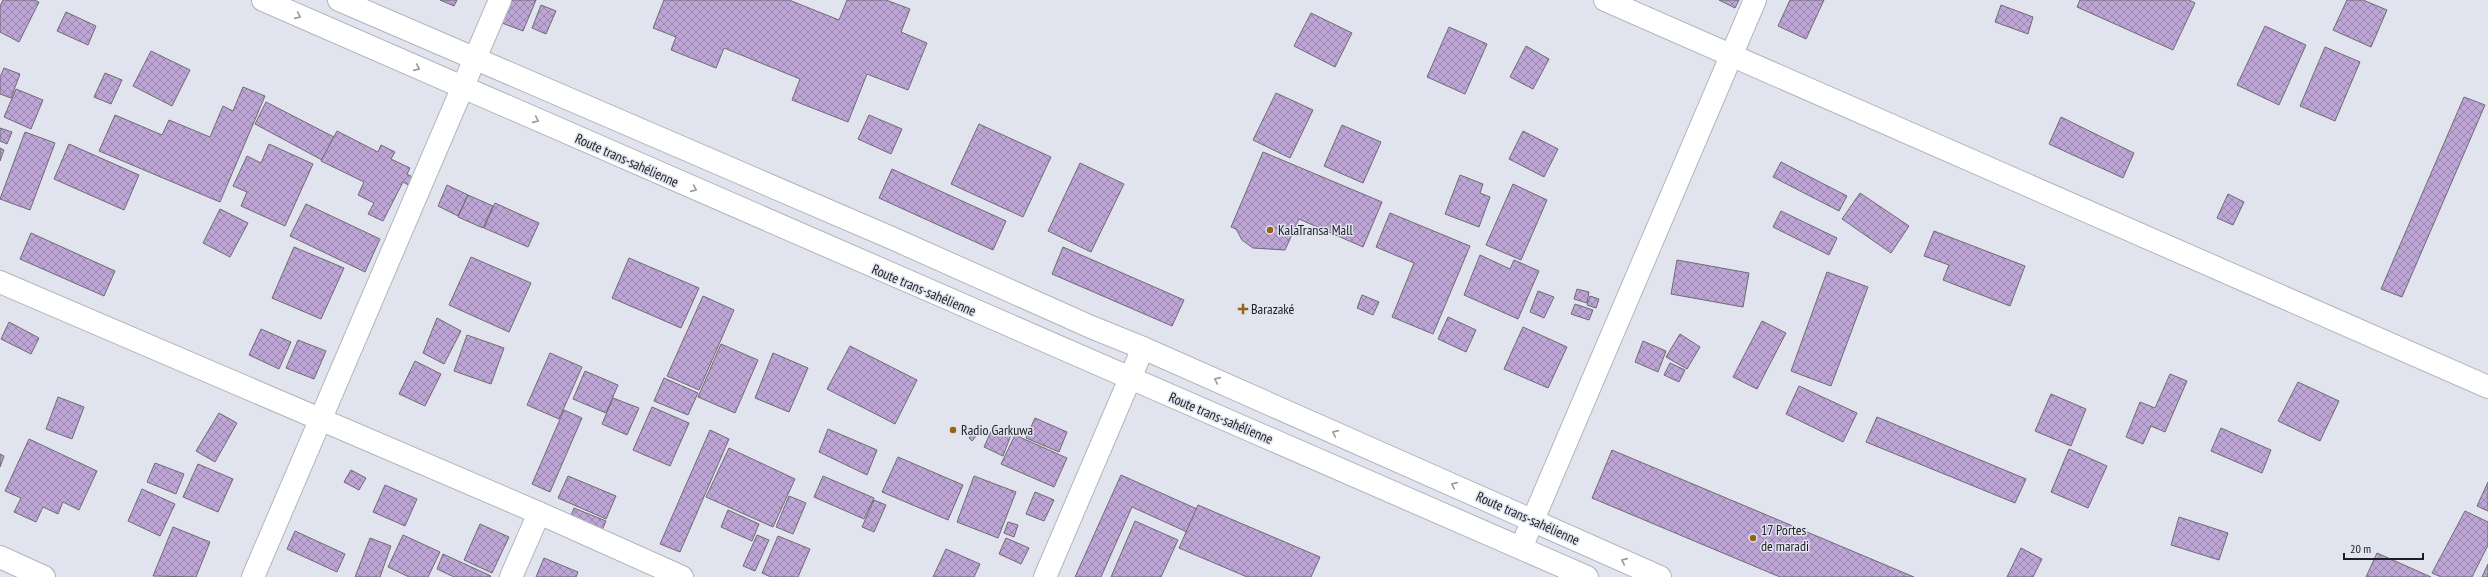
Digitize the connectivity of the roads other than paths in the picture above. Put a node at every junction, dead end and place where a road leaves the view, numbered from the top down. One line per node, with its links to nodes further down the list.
1 (263, 0): 8 (main road, Route trans-sahélienne, one-way to 8)
2 (339, 0): 7 (main road, Route trans-sahélienne)
3 (500, 0): 7 (main road)
4 (1605, 0): 6 (main road)
5 (1755, 0): 6 (main road)
6 (1731, 55): 12 (main road); 15 (main road)
7 (474, 60): 8 (main road); 10 (main road, Route trans-sahélienne)
8 (463, 88): 11 (main road, Route trans-sahélienne, one-way to 11); 13 (main road)
9 (0, 282): 13 (main road)
10 (1143, 348): 11 (main road); 15 (main road, Route trans-sahélienne, one-way to 10)
11 (1131, 379): 16 (main road, Route trans-sahélienne); 22 (main road)
12 (2488, 387)
13 (321, 420): 14 (main road); 19 (main road)
14 (539, 513): 20 (main road); 21 (main road)
15 (1532, 520): 16 (main road); 24 (main road, Route trans-sahélienne, one-way to 15)
16 (1521, 548): 23 (main road, Route trans-sahélienne)
17 (0, 557): 18 (main road)
18 (44, 577)
19 (253, 577)
20 (511, 577)
21 (682, 577)
22 (1045, 577)
23 (1586, 577)
24 (1660, 577)

